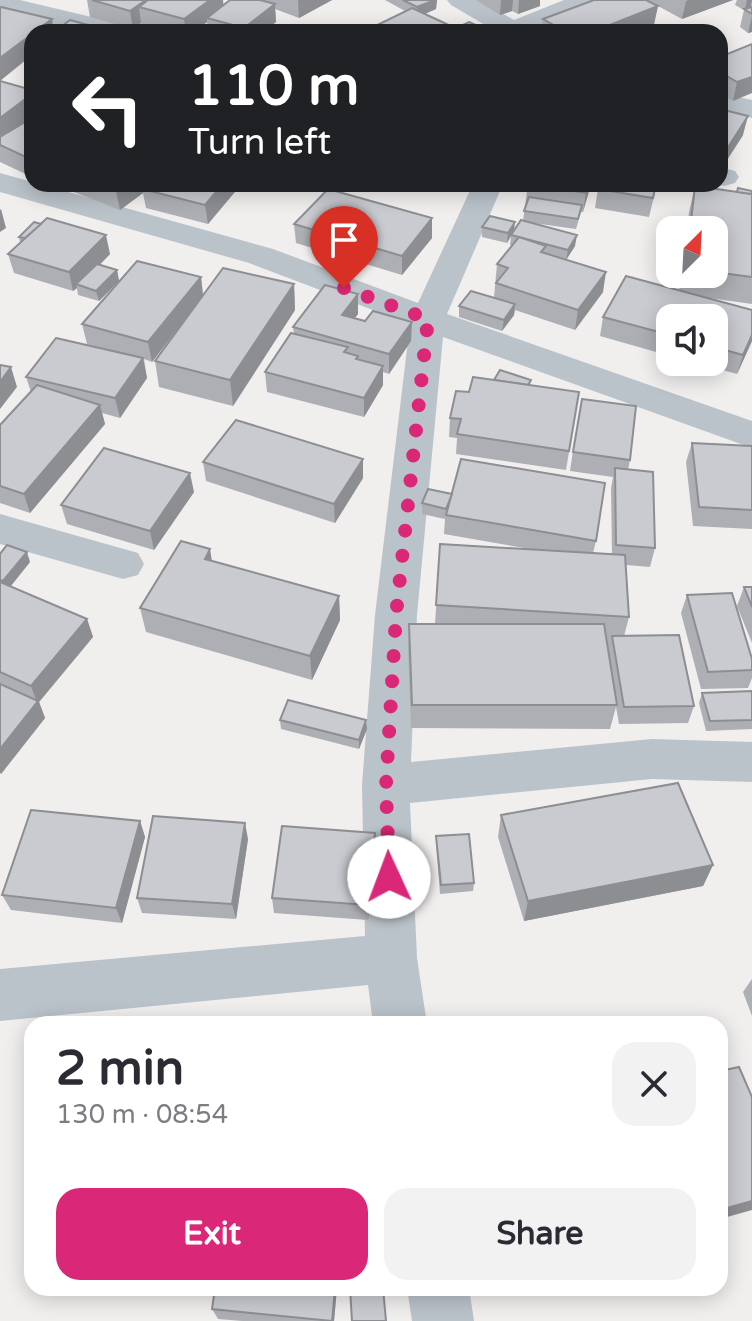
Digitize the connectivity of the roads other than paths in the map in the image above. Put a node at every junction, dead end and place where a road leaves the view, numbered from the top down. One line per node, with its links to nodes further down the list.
1 (460, 0): 5 (street)
2 (587, 0): 6 (street)
3 (0, 3): 4 (street)
4 (88, 24)
5 (502, 24)
6 (530, 24)
7 (728, 104): 8 (street)
8 (752, 109)
9 (0, 182): 10 (street)
10 (24, 189)
11 (35, 192): 13 (street)
12 (484, 192): 13 (street)
13 (428, 319): 14 (street); 18 (street)
14 (752, 435)
15 (0, 529): 16 (street)
16 (123, 564)
17 (752, 762): 18 (street)
18 (386, 785): 19 (street)
19 (391, 958): 20 (street); 21 (street)
20 (0, 995)
21 (399, 1016)
22 (439, 1296): 23 (street)
23 (443, 1321)

